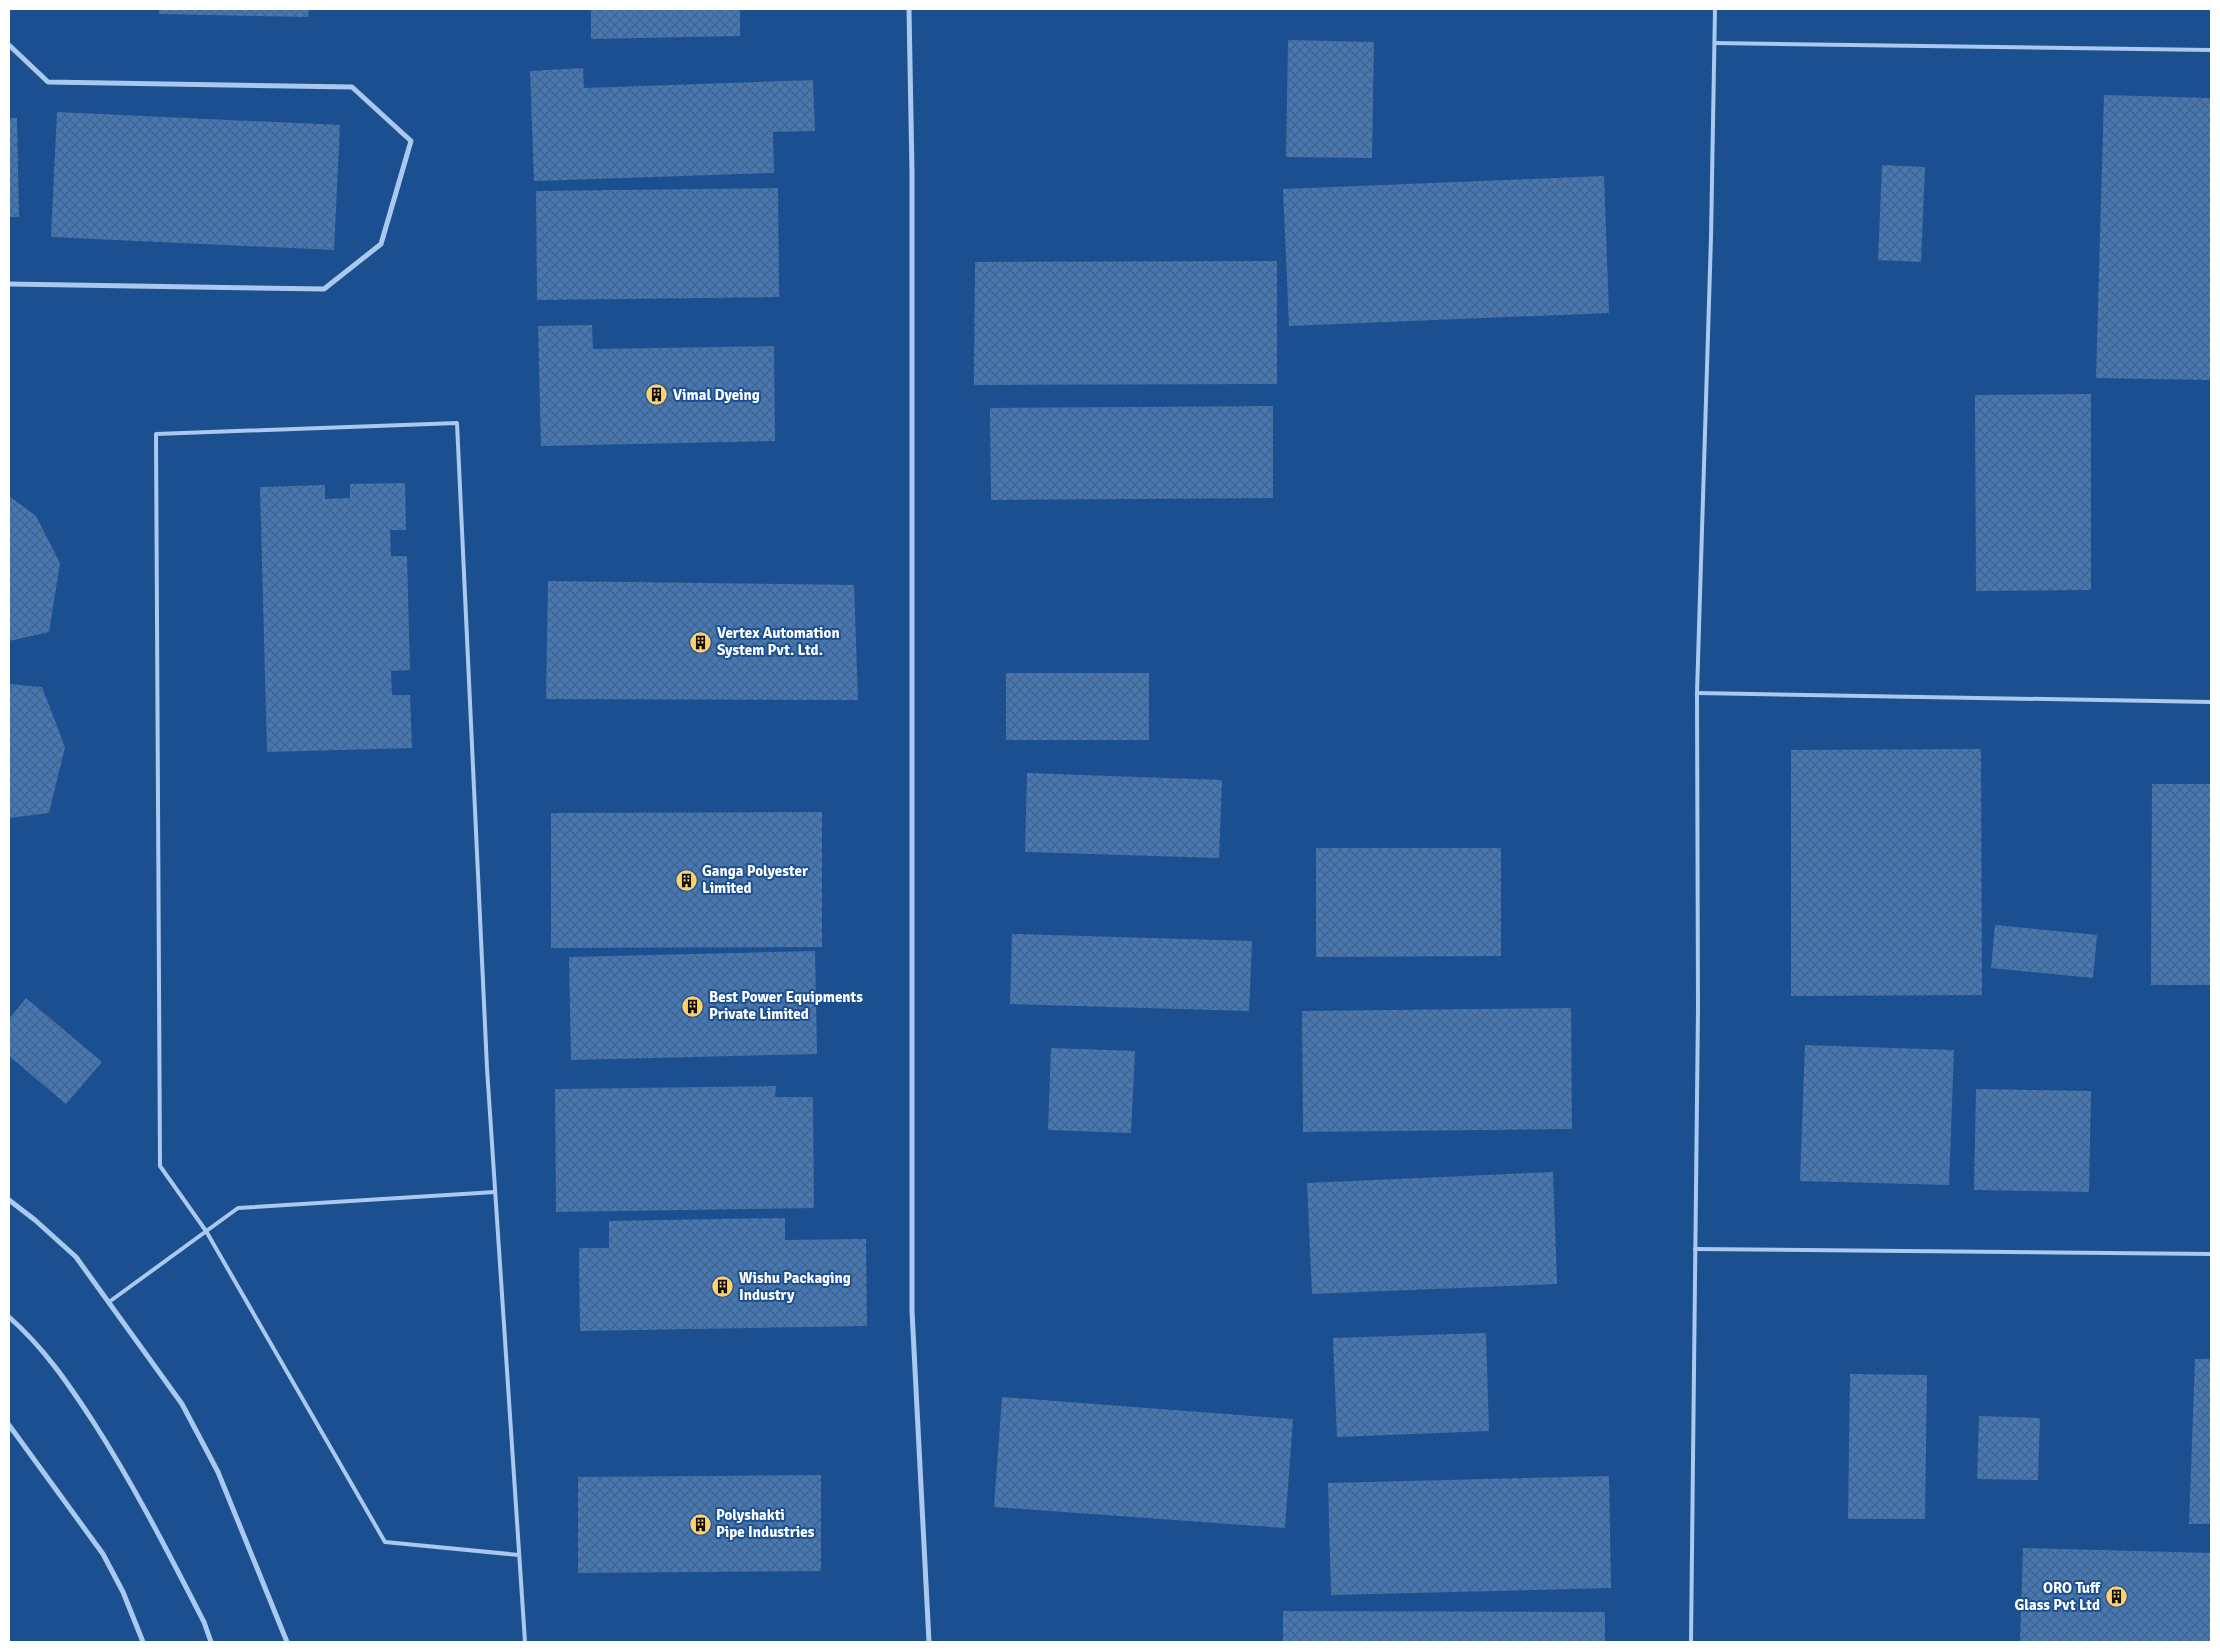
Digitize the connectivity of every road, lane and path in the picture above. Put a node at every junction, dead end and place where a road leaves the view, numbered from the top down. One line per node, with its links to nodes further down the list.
1 (910, 9): 22 (street)
2 (1715, 9): 3 (lane)
3 (1715, 43): 5 (lane); 7 (lane)
4 (9, 44): 6 (street)
5 (2211, 50)
6 (9, 284)
7 (1696, 693): 8 (lane); 12 (lane)
8 (2211, 702)
9 (495, 1192): 11 (lane); 11 (lane); 17 (lane)
10 (9, 1200): 14 (street)
11 (206, 1231): 14 (lane); 17 (lane)
12 (1695, 1249): 13 (lane); 23 (lane)
13 (2211, 1254)
14 (109, 1302): 20 (street)
15 (9, 1317): 19 (street)
16 (9, 1425): 18 (street)
17 (519, 1555): 21 (lane)
18 (143, 1642)
19 (211, 1642)
20 (287, 1642)
21 (525, 1642)
22 (929, 1642)
23 (1691, 1642)

